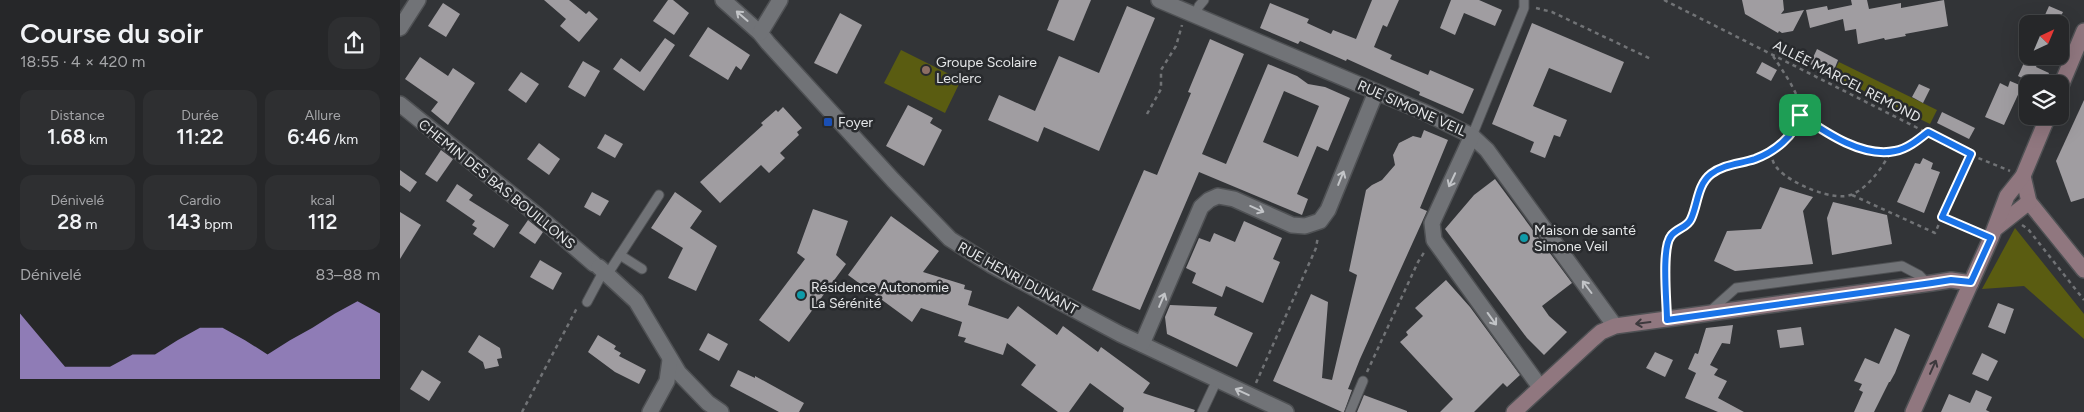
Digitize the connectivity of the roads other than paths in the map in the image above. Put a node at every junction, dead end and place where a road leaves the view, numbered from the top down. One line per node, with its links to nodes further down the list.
1 (418, 0): 8 (street)
2 (723, 0): 10 (street, RUE HENRI DUNANT, one-way to 2)
3 (780, 0): 10 (street)
4 (1159, 0): 7 (street, RUE SIMONE VEIL)
5 (1204, 0): 7 (lane)
6 (1524, 4): 15 (lane)
7 (1190, 13): 12 (street, RUE SIMONE VEIL)
8 (400, 28)
9 (2084, 31): 11 (street)
10 (760, 33): 29 (street, RUE HENRI DUNANT)
11 (2065, 75)
12 (1376, 92): 15 (street, RUE SIMONE VEIL); 29 (street, one-way to 12)
13 (400, 104): 22 (street, CHEMIN DES BAS BOUILLONS)
14 (2044, 125): 16 (street)
15 (1472, 136): 28 (street, RUE SIMONE VEIL, one-way to 15); 33 (street, one-way to 33)
16 (2023, 176): 18 (street); 19 (street)
17 (659, 194): 20 (lane)
18 (2029, 202): 19 (street); 23 (street)
19 (1993, 233): 24 (street)
20 (620, 255): 21 (lane); 22 (lane)
21 (642, 268)
22 (601, 269): 26 (lane); 30 (street, CHEMIN DES BAS BOUILLONS)
23 (2084, 270)
24 (1971, 282): 25 (street); 40 (street, one-way to 24)
25 (1927, 283): 27 (street); 27 (lane)
26 (587, 302)
27 (1707, 314): 28 (street, one-way to 28)
28 (1616, 326): 33 (street)
29 (1142, 344): 31 (street, RUE HENRI DUNANT)
30 (670, 360): 34 (street); 35 (street, CHEMIN DES BAS BOUILLONS)
31 (1217, 380): 36 (lane); 37 (street, RUE HENRI DUNANT, one-way to 31)
32 (1364, 381): 38 (lane)
33 (1540, 387): 39 (street)
34 (650, 412)
35 (721, 412)
36 (1202, 412)
37 (1286, 412)
38 (1350, 412)
39 (1514, 412)
40 (1913, 412)

